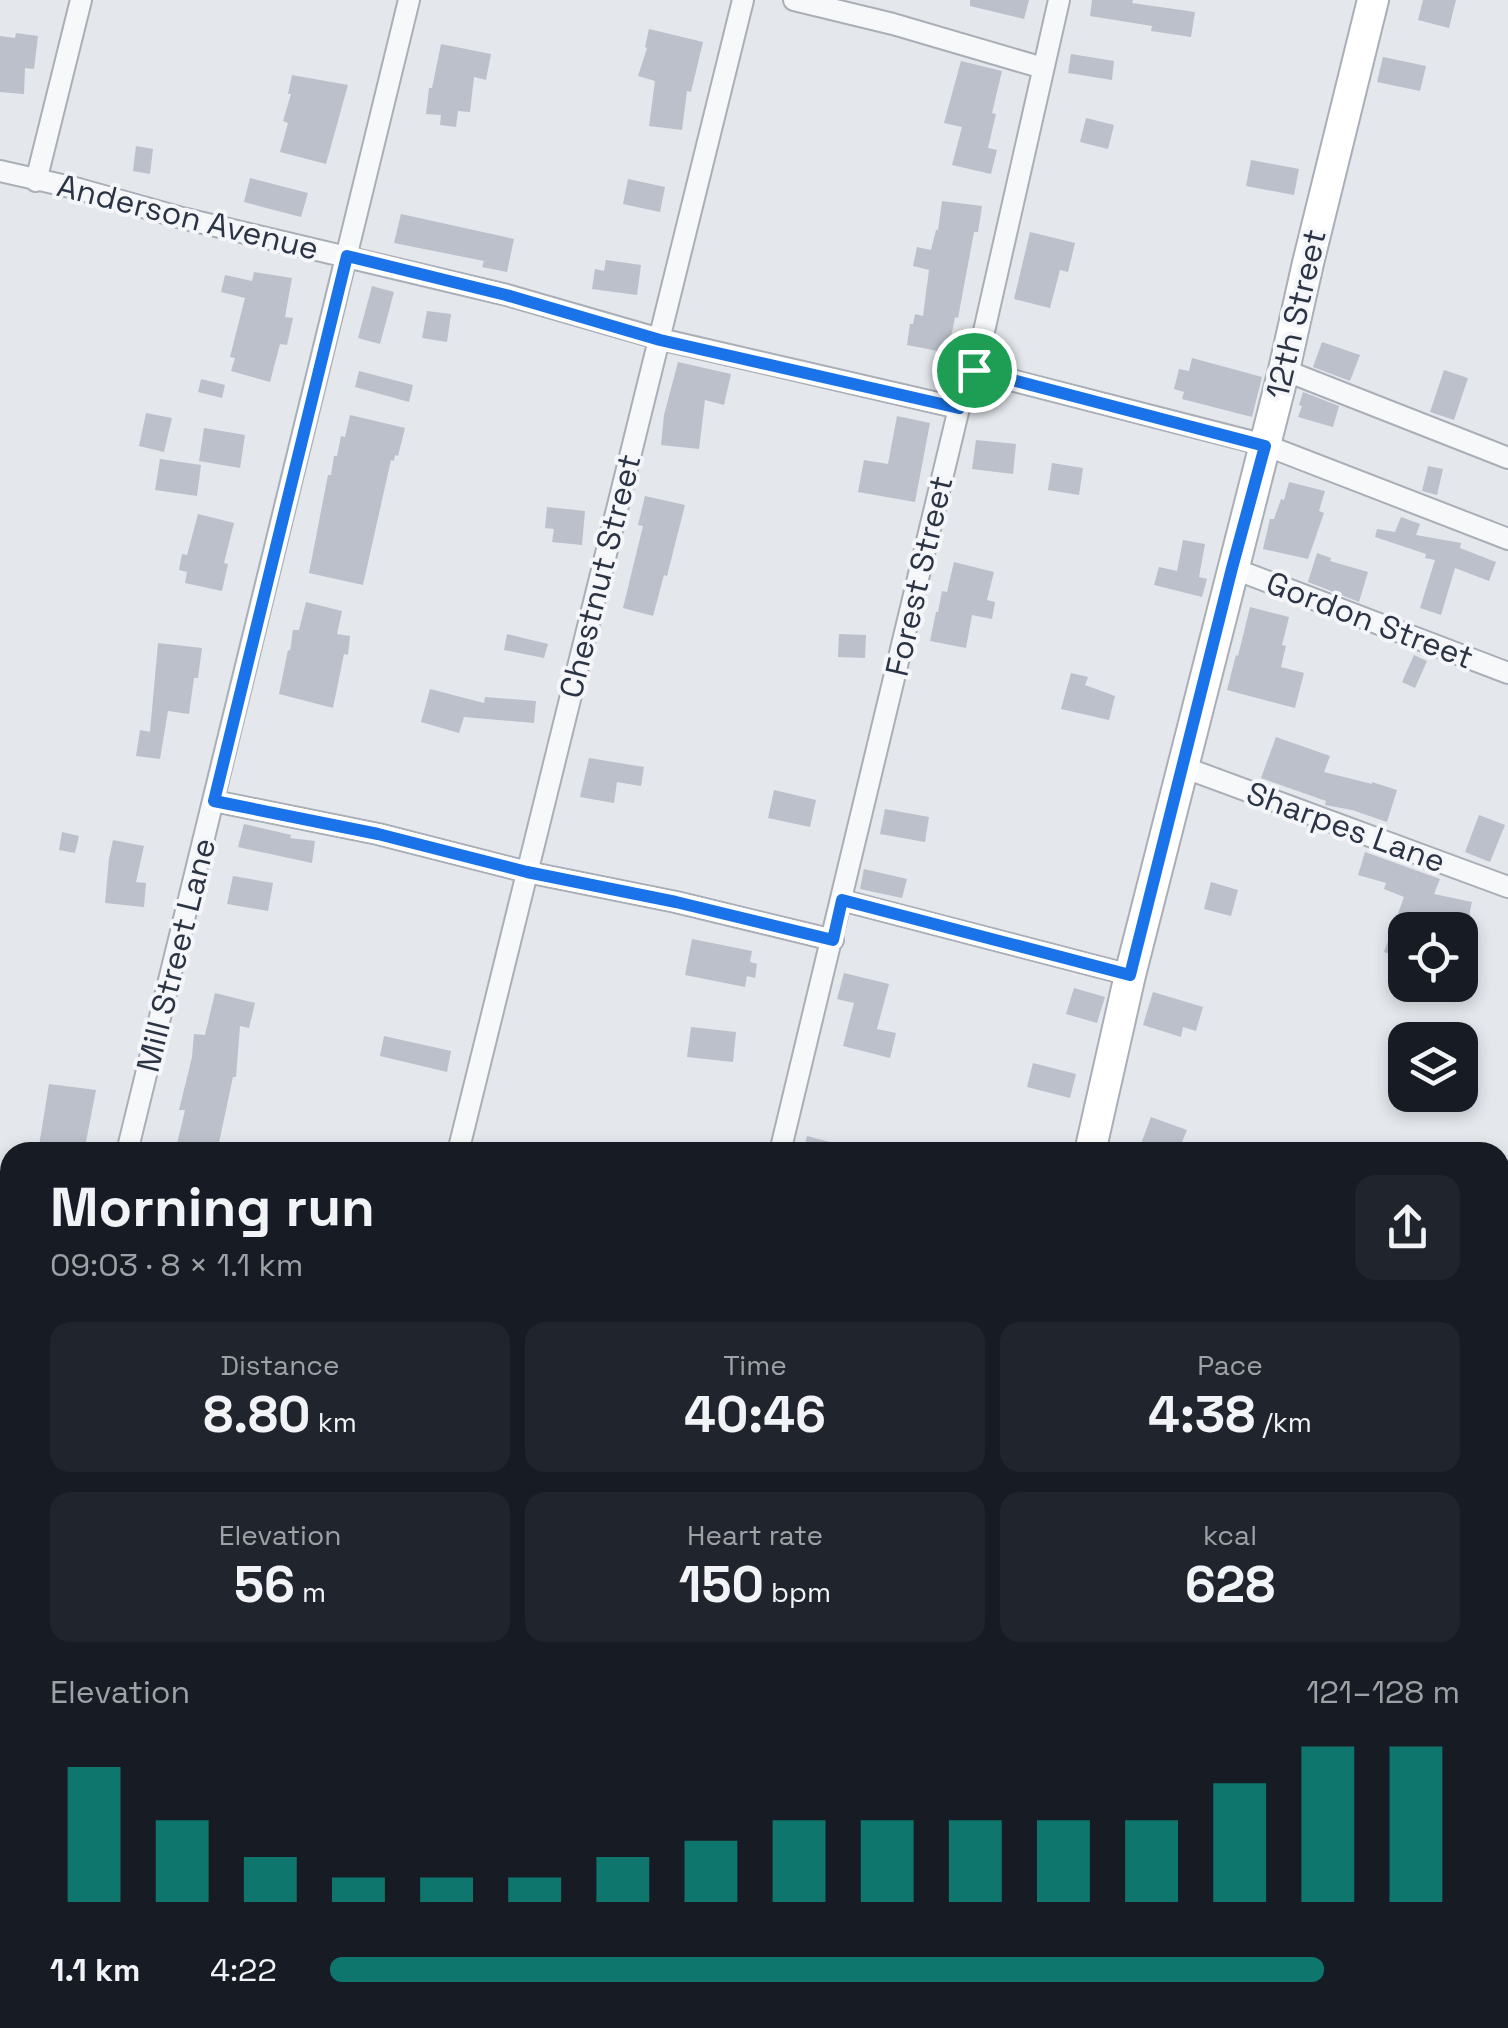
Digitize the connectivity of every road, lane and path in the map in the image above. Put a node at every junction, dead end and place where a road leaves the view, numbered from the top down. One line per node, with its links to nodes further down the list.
1 (81, 0): 9 (street)
2 (408, 0): 10 (street, Mill Street Lane)
3 (743, 0): 11 (street, Chestnut Street)
4 (794, 0): 7 (street)
5 (1058, 0): 7 (street, Forest Street)
6 (1373, 0): 13 (street, 12th Street)
7 (1043, 68): 12 (street, Forest Street)
8 (0, 172): 9 (street, Anderson Avenue)
9 (36, 180): 10 (street, Anderson Avenue)
10 (347, 256): 11 (street, Anderson Avenue); 21 (street, Mill Street Lane)
11 (660, 340): 14 (street, Anderson Avenue); 22 (street, Chestnut Street)
12 (974, 370): 14 (street, Forest Street); 15 (street)
13 (1284, 370): 15 (street, 12th Street); 16 (street)
14 (959, 408): 24 (street, Forest Street)
15 (1265, 446): 17 (street); 18 (street, 12th Street)
16 (1508, 458)
17 (1508, 539)
18 (1232, 568): 19 (street, Gordon Street); 20 (street, 12th Street)
19 (1508, 673)
20 (1184, 767): 23 (street, Sharpes Lane); 26 (street, 12th Street)
21 (214, 801): 22 (street); 27 (street, Mill Street Lane)
22 (527, 872): 25 (street); 28 (street, Chestnut Street)
23 (1508, 887)
24 (842, 900): 25 (street, Forest Street); 26 (street)
25 (833, 940): 29 (street, Forest Street)
26 (1130, 975): 30 (street, 12th Street)
27 (129, 1142)
28 (460, 1142)
29 (782, 1142)
30 (1092, 1142)

